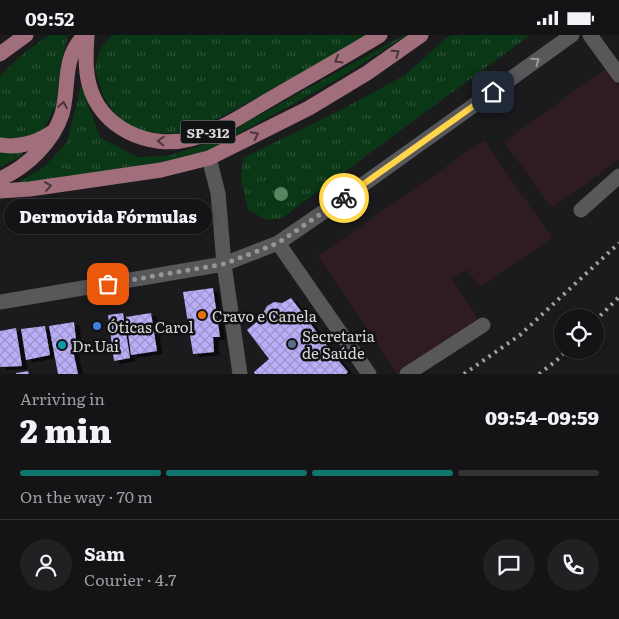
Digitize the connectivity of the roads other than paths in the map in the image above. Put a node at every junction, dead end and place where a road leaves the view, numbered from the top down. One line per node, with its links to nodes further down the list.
1 (26, 35): 7 (main road)
2 (86, 35): 3 (main road, SP-312, one-way to 2); 9 (main road, one-way to 2)
3 (380, 35)
4 (421, 35): 11 (main road, one-way to 4)
5 (572, 35): 16 (street, one-way to 5)
6 (590, 35): 8 (street)
7 (8, 45)
8 (619, 75)
9 (54, 130): 10 (main road); 13 (main road)
10 (0, 145)
11 (209, 158): 14 (main road, one-way to 11); 17 (street)
12 (619, 176): 15 (street)
13 (0, 179)
14 (0, 191)
15 (581, 210)
16 (278, 243): 17 (street); 21 (street)
17 (224, 264): 18 (street); 20 (street)
18 (0, 302)
19 (483, 325): 22 (street)
20 (240, 374)
21 (369, 374)
22 (407, 374)

